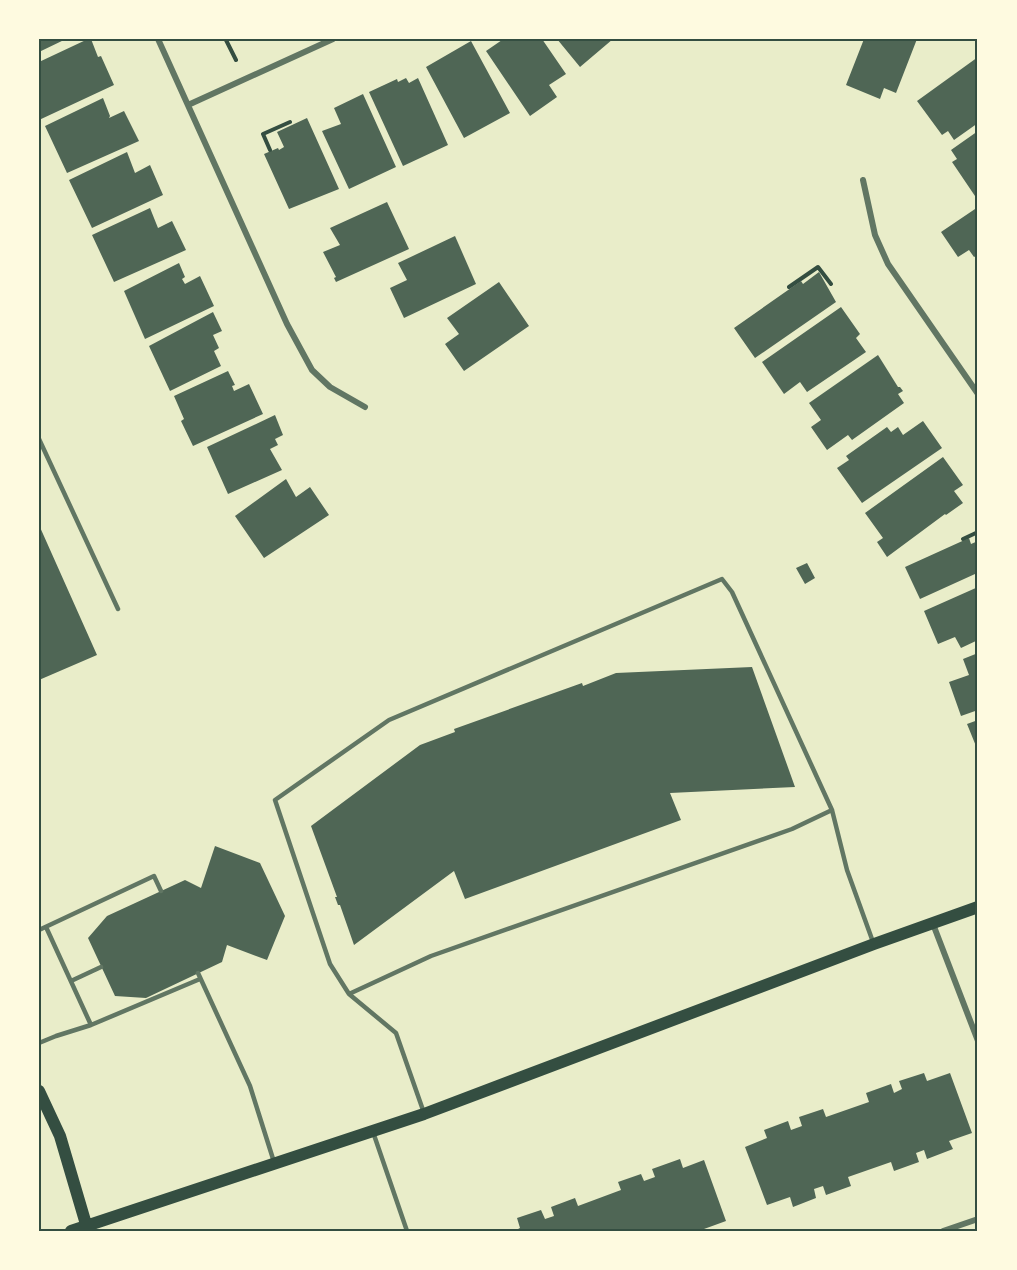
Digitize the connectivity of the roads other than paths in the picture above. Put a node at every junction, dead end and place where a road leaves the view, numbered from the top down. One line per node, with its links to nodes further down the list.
1 (158, 39): 3 (street)
2 (333, 39): 3 (street)
3 (188, 105): 6 (street)
4 (863, 180): 5 (street)
5 (978, 394)
6 (365, 407)
7 (39, 439): 8 (lane)
8 (118, 609)
9 (832, 810): 15 (lane); 18 (lane); 18 (lane)
10 (160, 891): 13 (lane)
11 (978, 907): 12 (main road)
12 (933, 924): 15 (main road); 20 (street)
13 (46, 927): 14 (lane); 17 (lane)
14 (39, 930)
15 (874, 944): 23 (main road)
16 (101, 967): 17 (lane)
17 (70, 981): 19 (lane)
18 (349, 994): 23 (lane)
19 (91, 1025): 21 (lane); 25 (lane)
20 (978, 1041)
21 (39, 1043)
22 (39, 1091): 27 (main road)
23 (424, 1114): 24 (main road)
24 (374, 1132): 25 (main road); 29 (lane)
25 (274, 1165): 27 (main road)
26 (978, 1219): 30 (street)
27 (88, 1228): 28 (main road)
28 (71, 1231)
29 (407, 1231)
30 (944, 1231)

